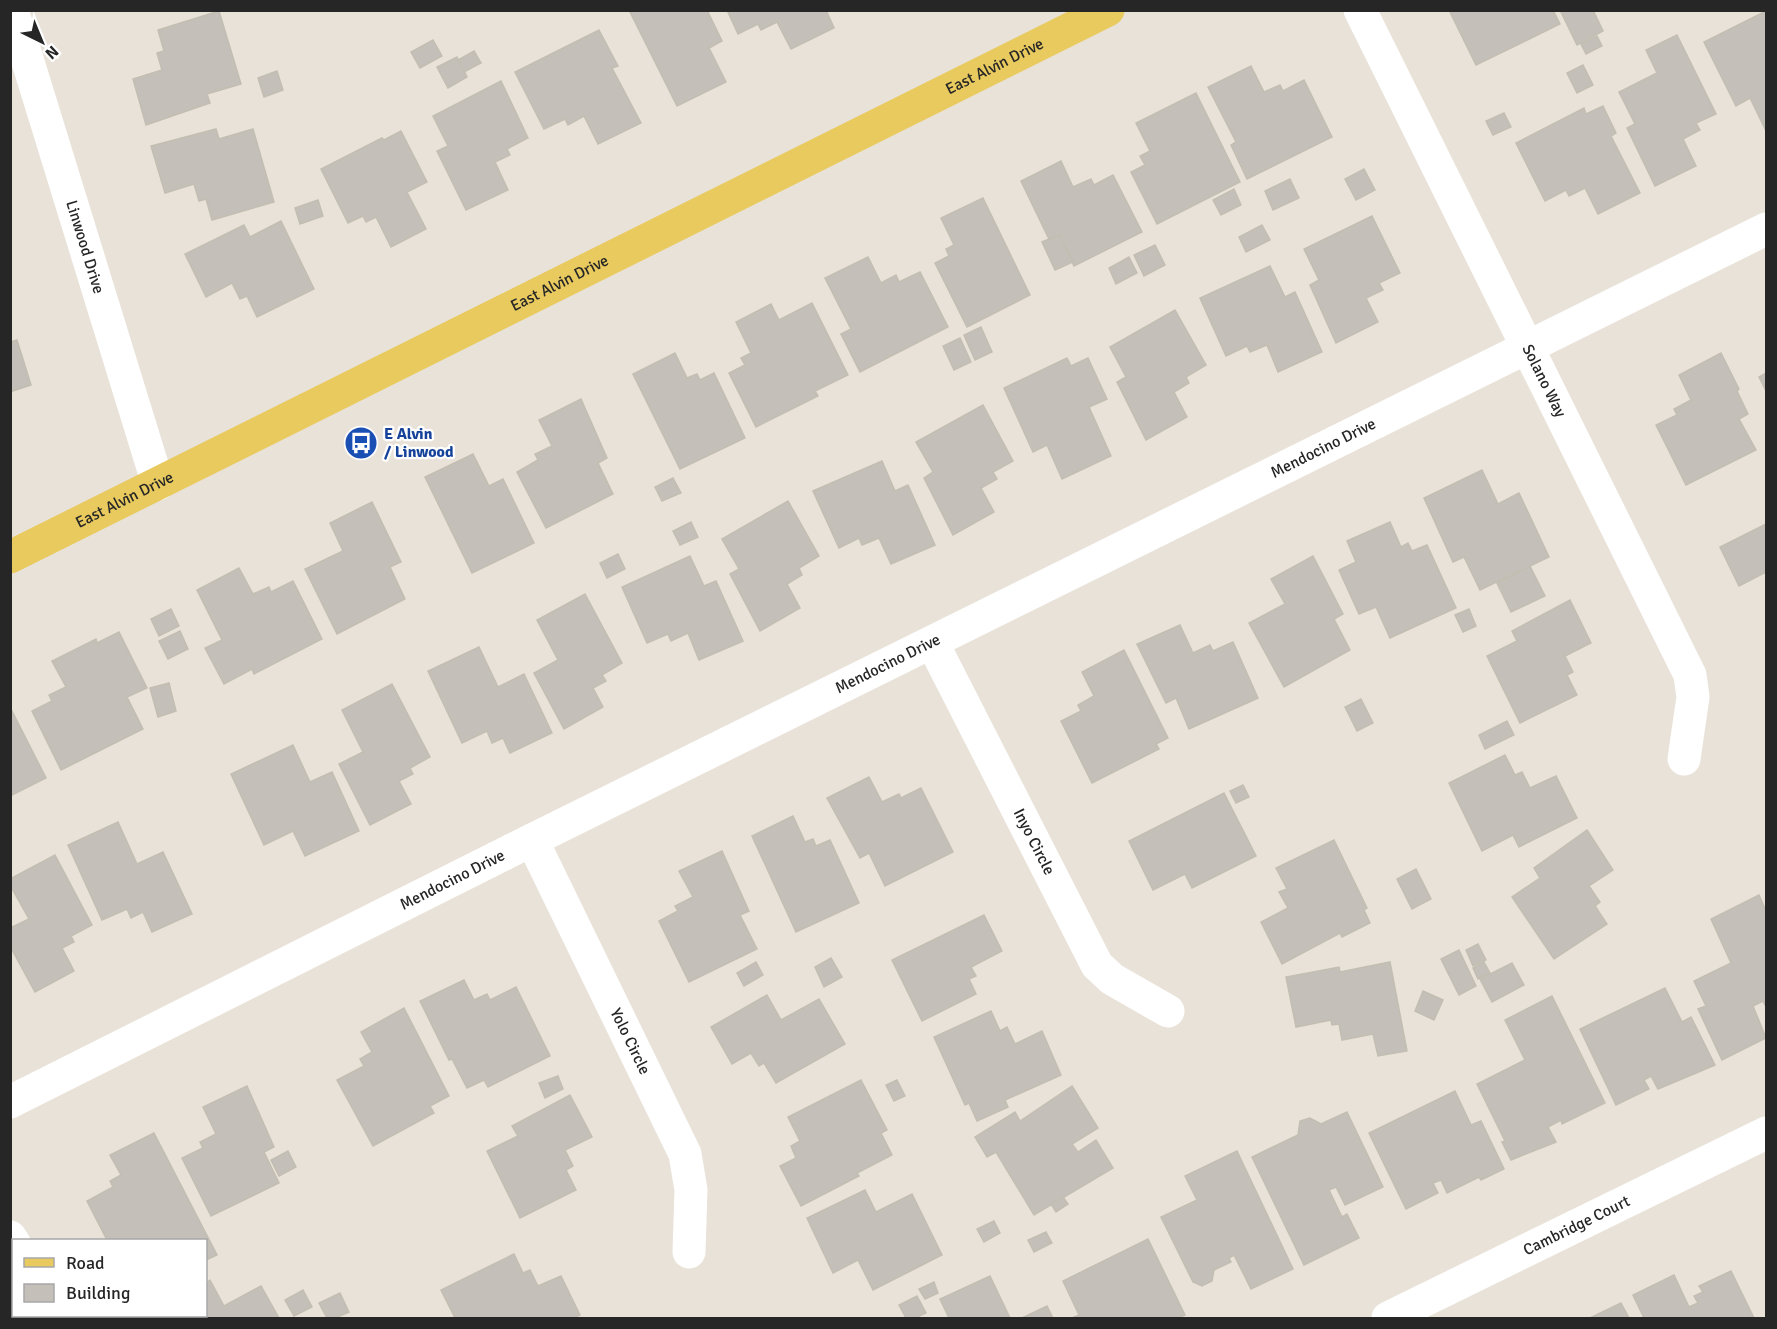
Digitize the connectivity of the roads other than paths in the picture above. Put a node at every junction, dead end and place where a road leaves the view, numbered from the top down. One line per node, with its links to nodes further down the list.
1 (12, 10): 6 (street, Linwood Drive)
2 (1108, 10): 6 (main road, East Alvin Drive)
3 (1360, 10): 5 (street, Solano Way)
4 (1767, 229): 5 (street, Mendocino Drive)
5 (1528, 348): 8 (street, Mendocino Drive); 9 (street, Solano Way)
6 (158, 484): 7 (main road, East Alvin Drive)
7 (10, 557)
8 (933, 644): 10 (street, Mendocino Drive); 11 (street, Inyo Circle)
9 (1684, 759)
10 (532, 840): 12 (street, Mendocino Drive); 14 (street, Yolo Circle)
11 (1168, 1011)
12 (10, 1102)
13 (1767, 1133): 15 (street, Cambridge Court)
14 (689, 1252)
15 (1388, 1318)

